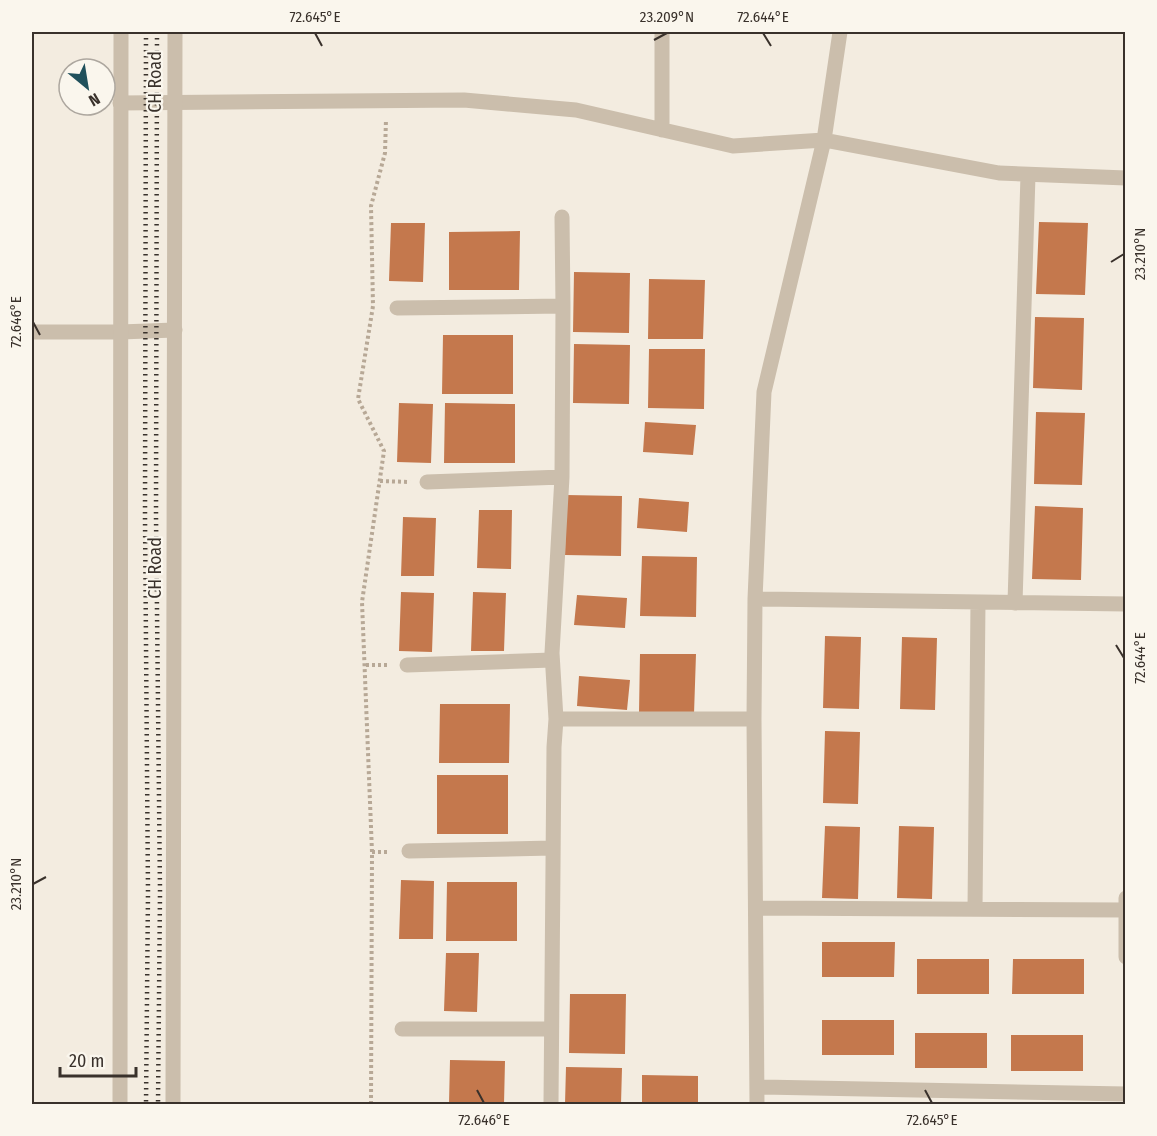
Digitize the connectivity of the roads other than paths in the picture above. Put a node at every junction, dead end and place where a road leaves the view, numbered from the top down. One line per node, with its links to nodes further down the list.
1 (121, 32): 6 (street, CH Road)
2 (175, 32): 5 (street, CH Road)
3 (662, 32): 7 (street)
4 (840, 32): 8 (street)
5 (175, 102): 6 (street); 7 (street); 14 (street, CH Road)
6 (120, 103): 16 (street, CH Road)
7 (662, 130): 8 (street)
8 (824, 140): 9 (street); 19 (street)
9 (1028, 175): 10 (street); 21 (street)
10 (1125, 178)
11 (562, 217): 12 (street)
12 (563, 306): 13 (street); 17 (street)
13 (397, 308)
14 (175, 330): 16 (street); 39 (street, CH Road)
15 (32, 332): 16 (street)
16 (120, 332): 38 (street, CH Road)
17 (562, 477): 18 (street); 23 (street)
18 (427, 482)
19 (755, 599): 20 (street); 26 (street)
20 (978, 603): 21 (street); 31 (street)
21 (1015, 603): 22 (street)
22 (1125, 604)
23 (552, 660): 24 (street); 25 (street)
24 (407, 664)
25 (556, 719): 26 (street); 27 (street)
26 (754, 719): 30 (street)
27 (553, 848): 28 (street); 35 (street)
28 (409, 851)
29 (1125, 898): 32 (street)
30 (756, 908): 31 (street); 36 (street)
31 (975, 909): 32 (street)
32 (1125, 910): 33 (street)
33 (1125, 957)
34 (402, 1029): 35 (street)
35 (552, 1029): 40 (street)
36 (757, 1087): 37 (street); 41 (street)
37 (1125, 1094)
38 (120, 1104)
39 (173, 1104)
40 (551, 1104)
41 (757, 1104)

